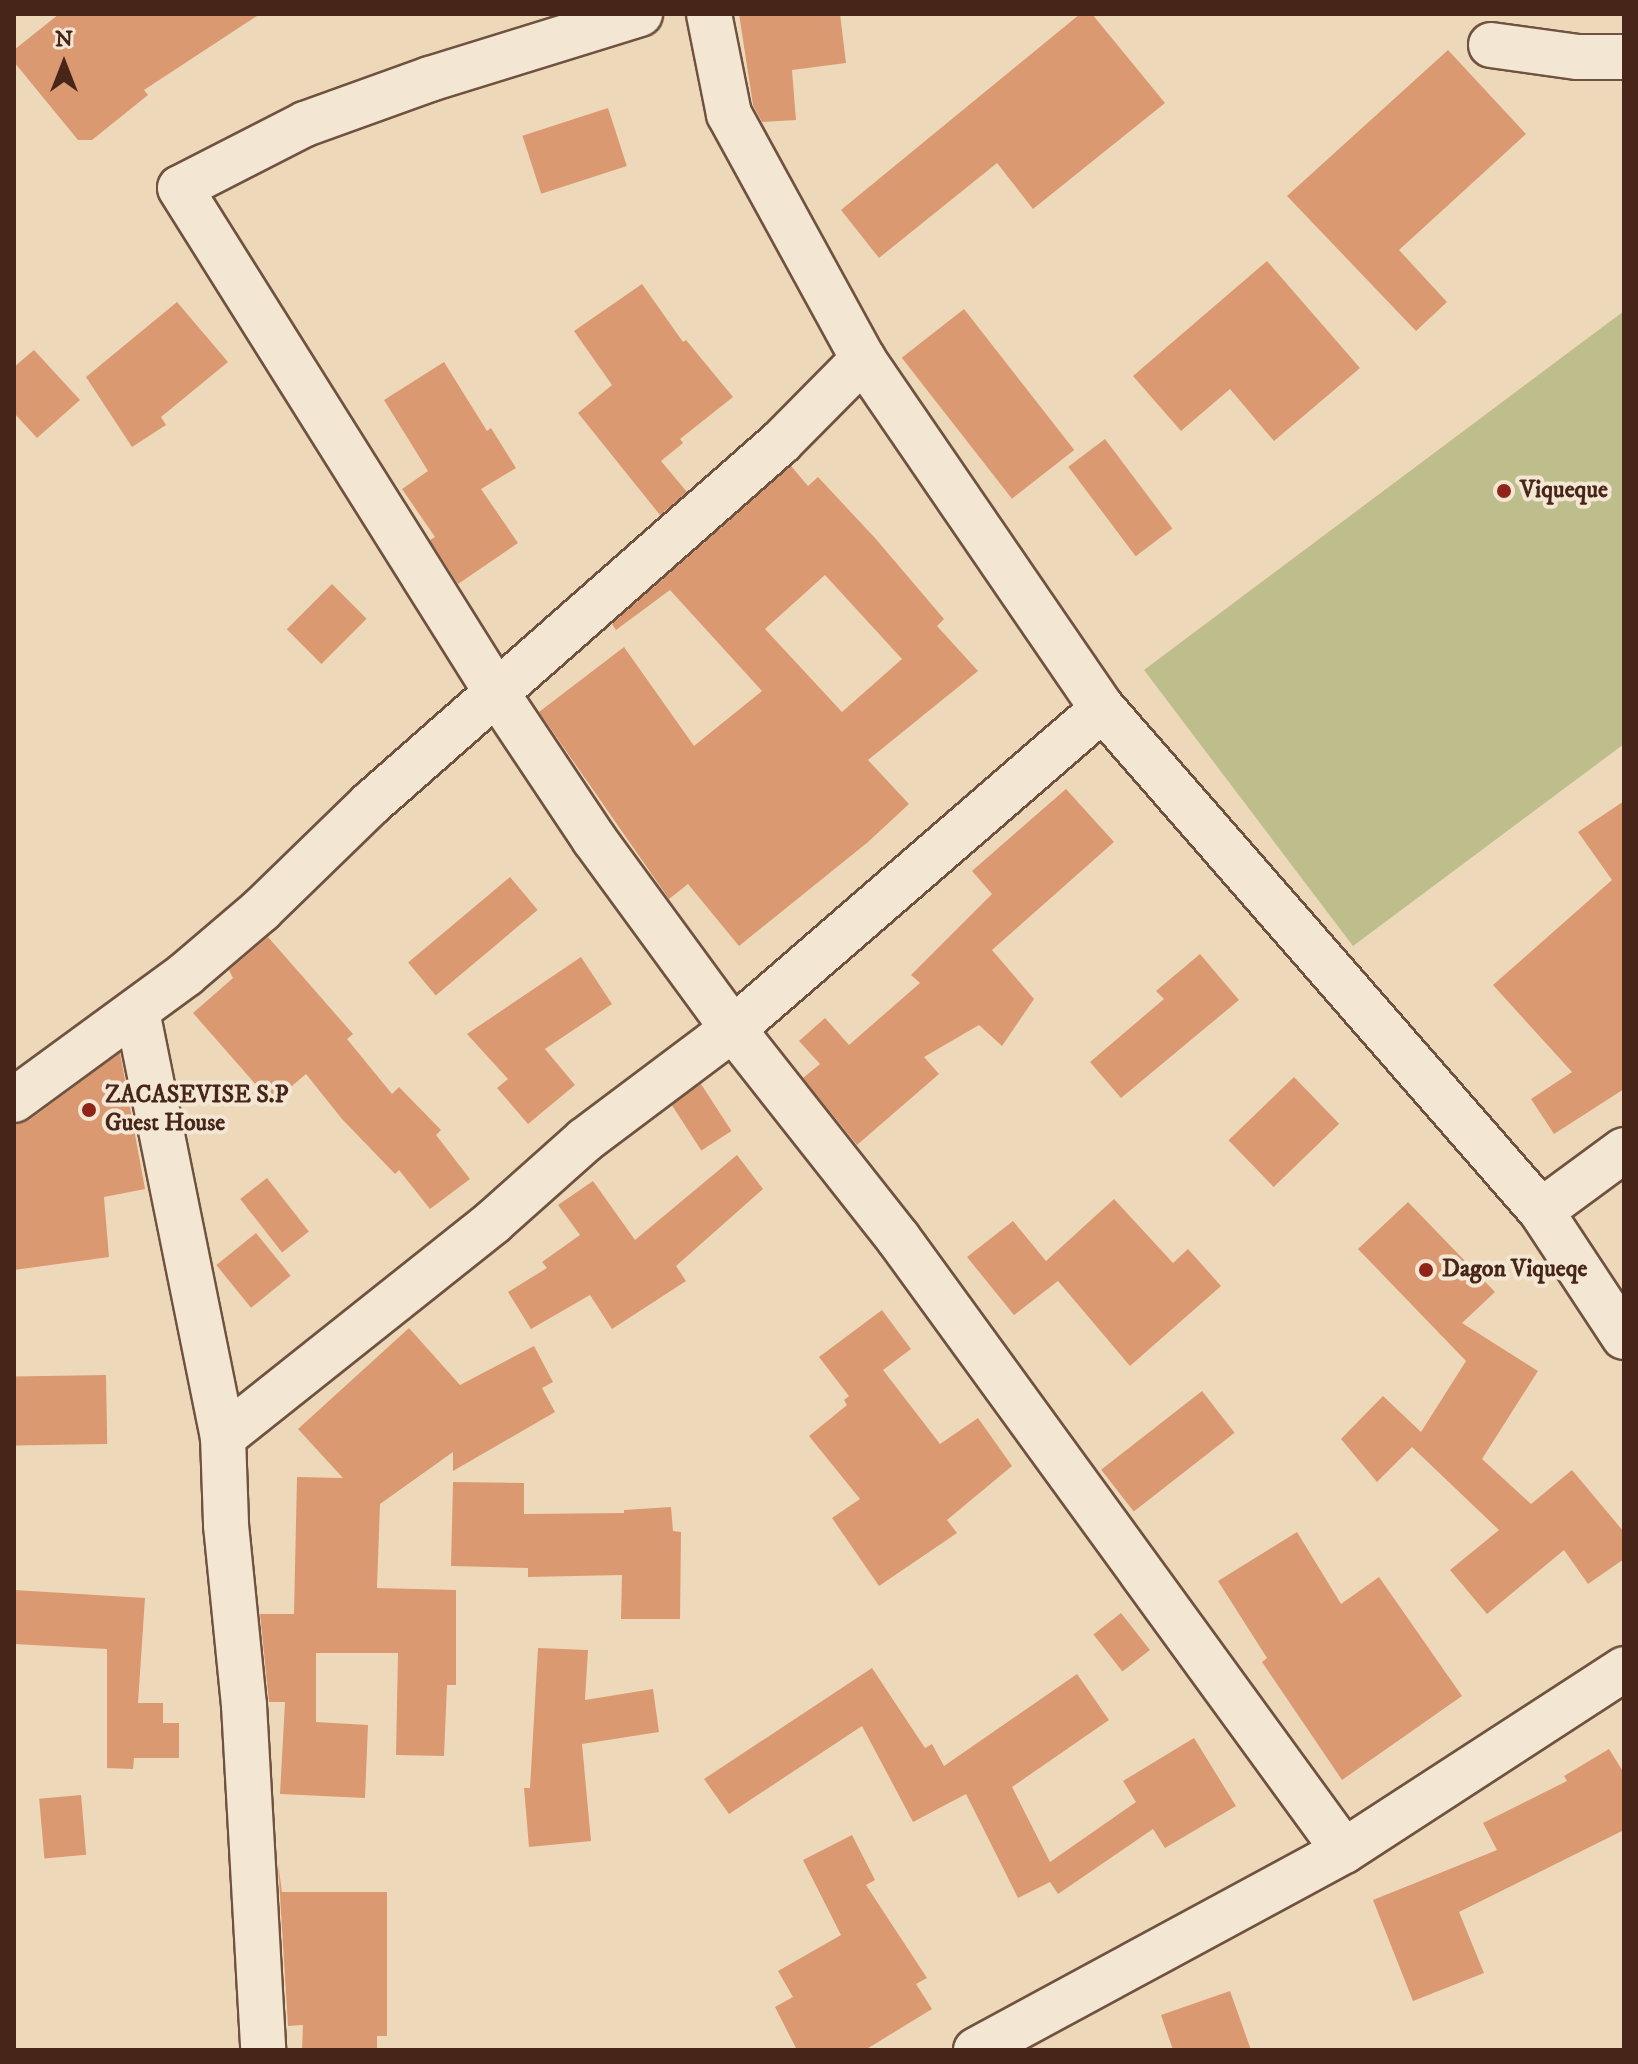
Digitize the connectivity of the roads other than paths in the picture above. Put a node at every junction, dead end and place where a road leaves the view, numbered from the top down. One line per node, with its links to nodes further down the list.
1 (640, 14): 6 (street)
2 (709, 14): 5 (street)
3 (1491, 45): 4 (street)
4 (1624, 57)
5 (863, 359): 6 (street); 7 (street)
6 (498, 695): 8 (street); 9 (street)
7 (1103, 709): 9 (street); 12 (street)
8 (137, 1011): 10 (street); 14 (street)
9 (733, 1029): 14 (street); 16 (street)
10 (14, 1100)
11 (1624, 1150): 12 (street)
12 (1541, 1211): 13 (street)
13 (1624, 1337)
14 (223, 1437): 17 (street)
15 (1624, 1669): 16 (street)
16 (1344, 1851): 18 (street)
17 (263, 2050)
18 (976, 2050)

